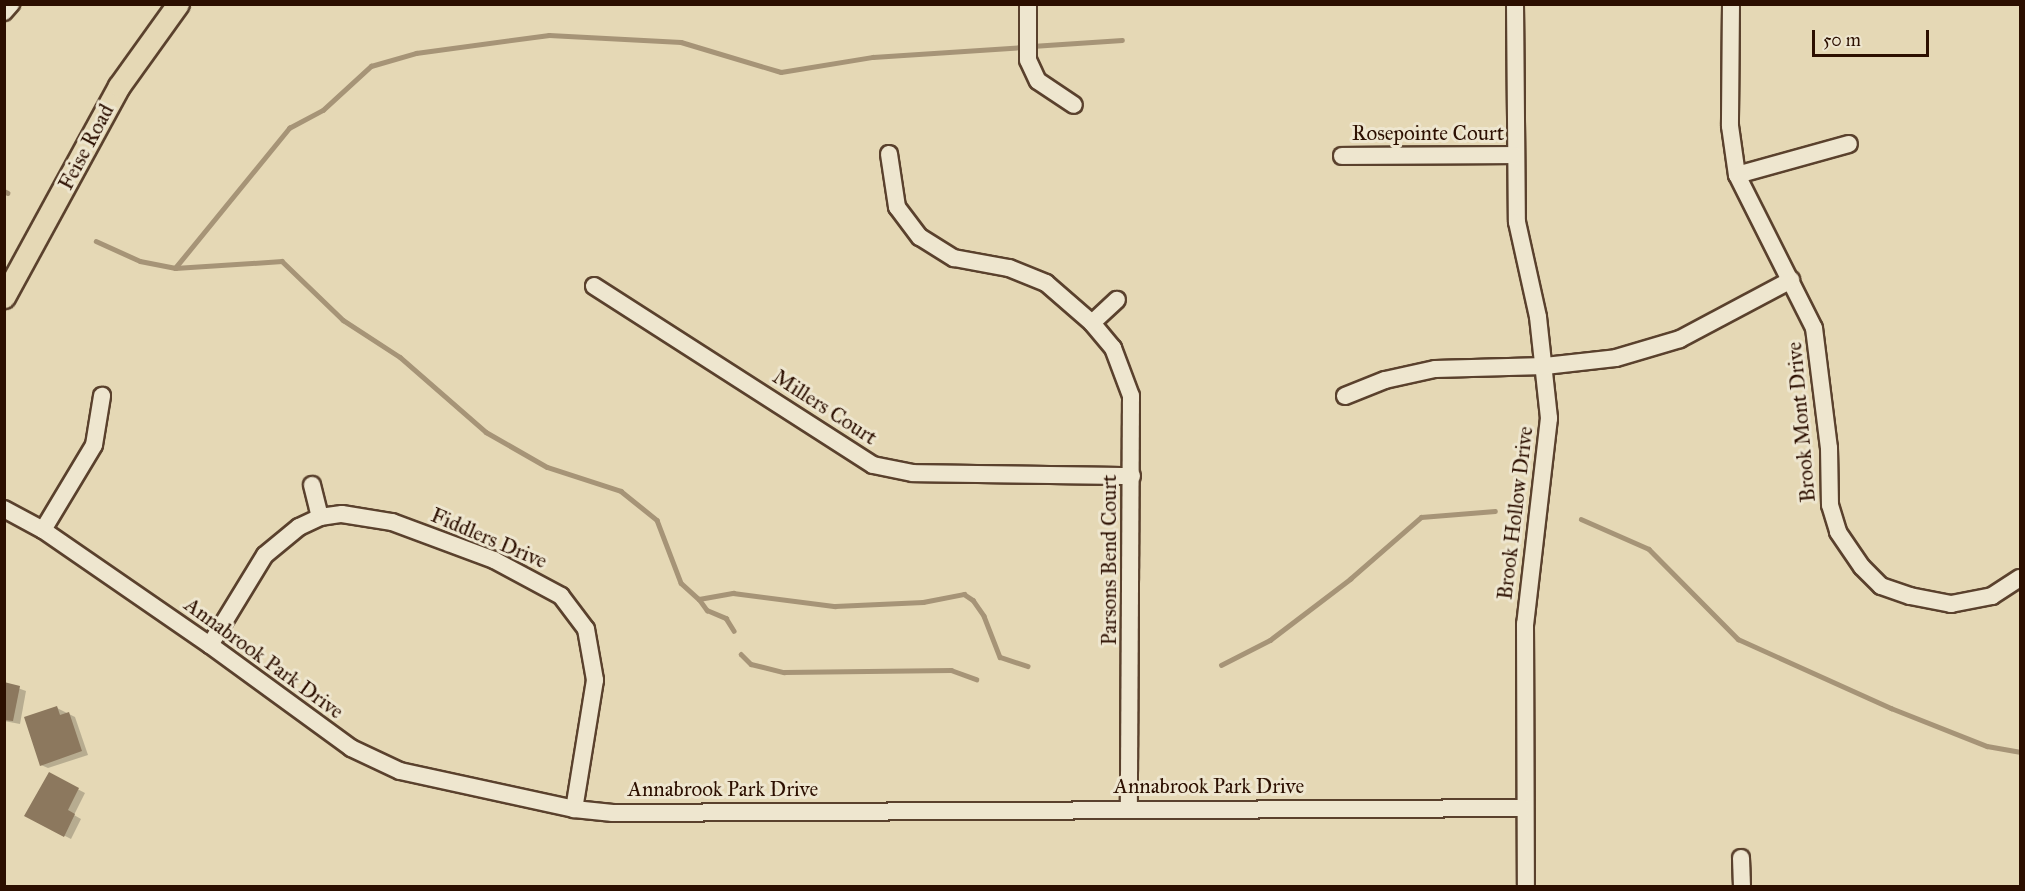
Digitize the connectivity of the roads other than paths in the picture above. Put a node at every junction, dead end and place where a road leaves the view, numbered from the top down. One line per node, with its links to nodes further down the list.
1 (11, 4): 6 (street)
2 (178, 4): 15 (main road, Feise Road)
3 (1028, 4): 7 (street)
4 (1515, 4): 10 (street, Brook Hollow Drive)
5 (1731, 4): 12 (street, Brook Mont Drive)
6 (4, 12)
7 (1074, 105)
8 (1849, 144): 12 (street)
9 (890, 154): 17 (street, Parsons Bend Court)
10 (1515, 155): 11 (street, Rosepointe Court); 18 (street, Brook Hollow Drive)
11 (1342, 156)
12 (1737, 175): 13 (street, Brook Mont Drive)
13 (1791, 280): 18 (street); 26 (street, Brook Mont Drive)
14 (594, 286): 21 (street, Millers Court)
15 (4, 297)
16 (1117, 300): 17 (street)
17 (1092, 323): 21 (street, Parsons Bend Court)
18 (1545, 366): 20 (street); 29 (street, Brook Hollow Drive)
19 (102, 396): 25 (street)
20 (1345, 396)
21 (1132, 476): 30 (street, Parsons Bend Court)
22 (312, 484): 24 (street)
23 (4, 509): 25 (street, Annabrook Park Drive)
24 (320, 517): 27 (street, Fiddlers Drive); 28 (street, Fiddlers Drive)
25 (43, 530): 27 (street, Annabrook Park Drive)
26 (2020, 580)
27 (210, 645): 28 (street, Annabrook Park Drive)
28 (574, 808): 30 (street, Annabrook Park Drive)
29 (1525, 808): 30 (street, Annabrook Park Drive); 32 (street, Brook Hollow Drive)
30 (1129, 809)
31 (1741, 858): 33 (street)
32 (1526, 886)
33 (1742, 886)

